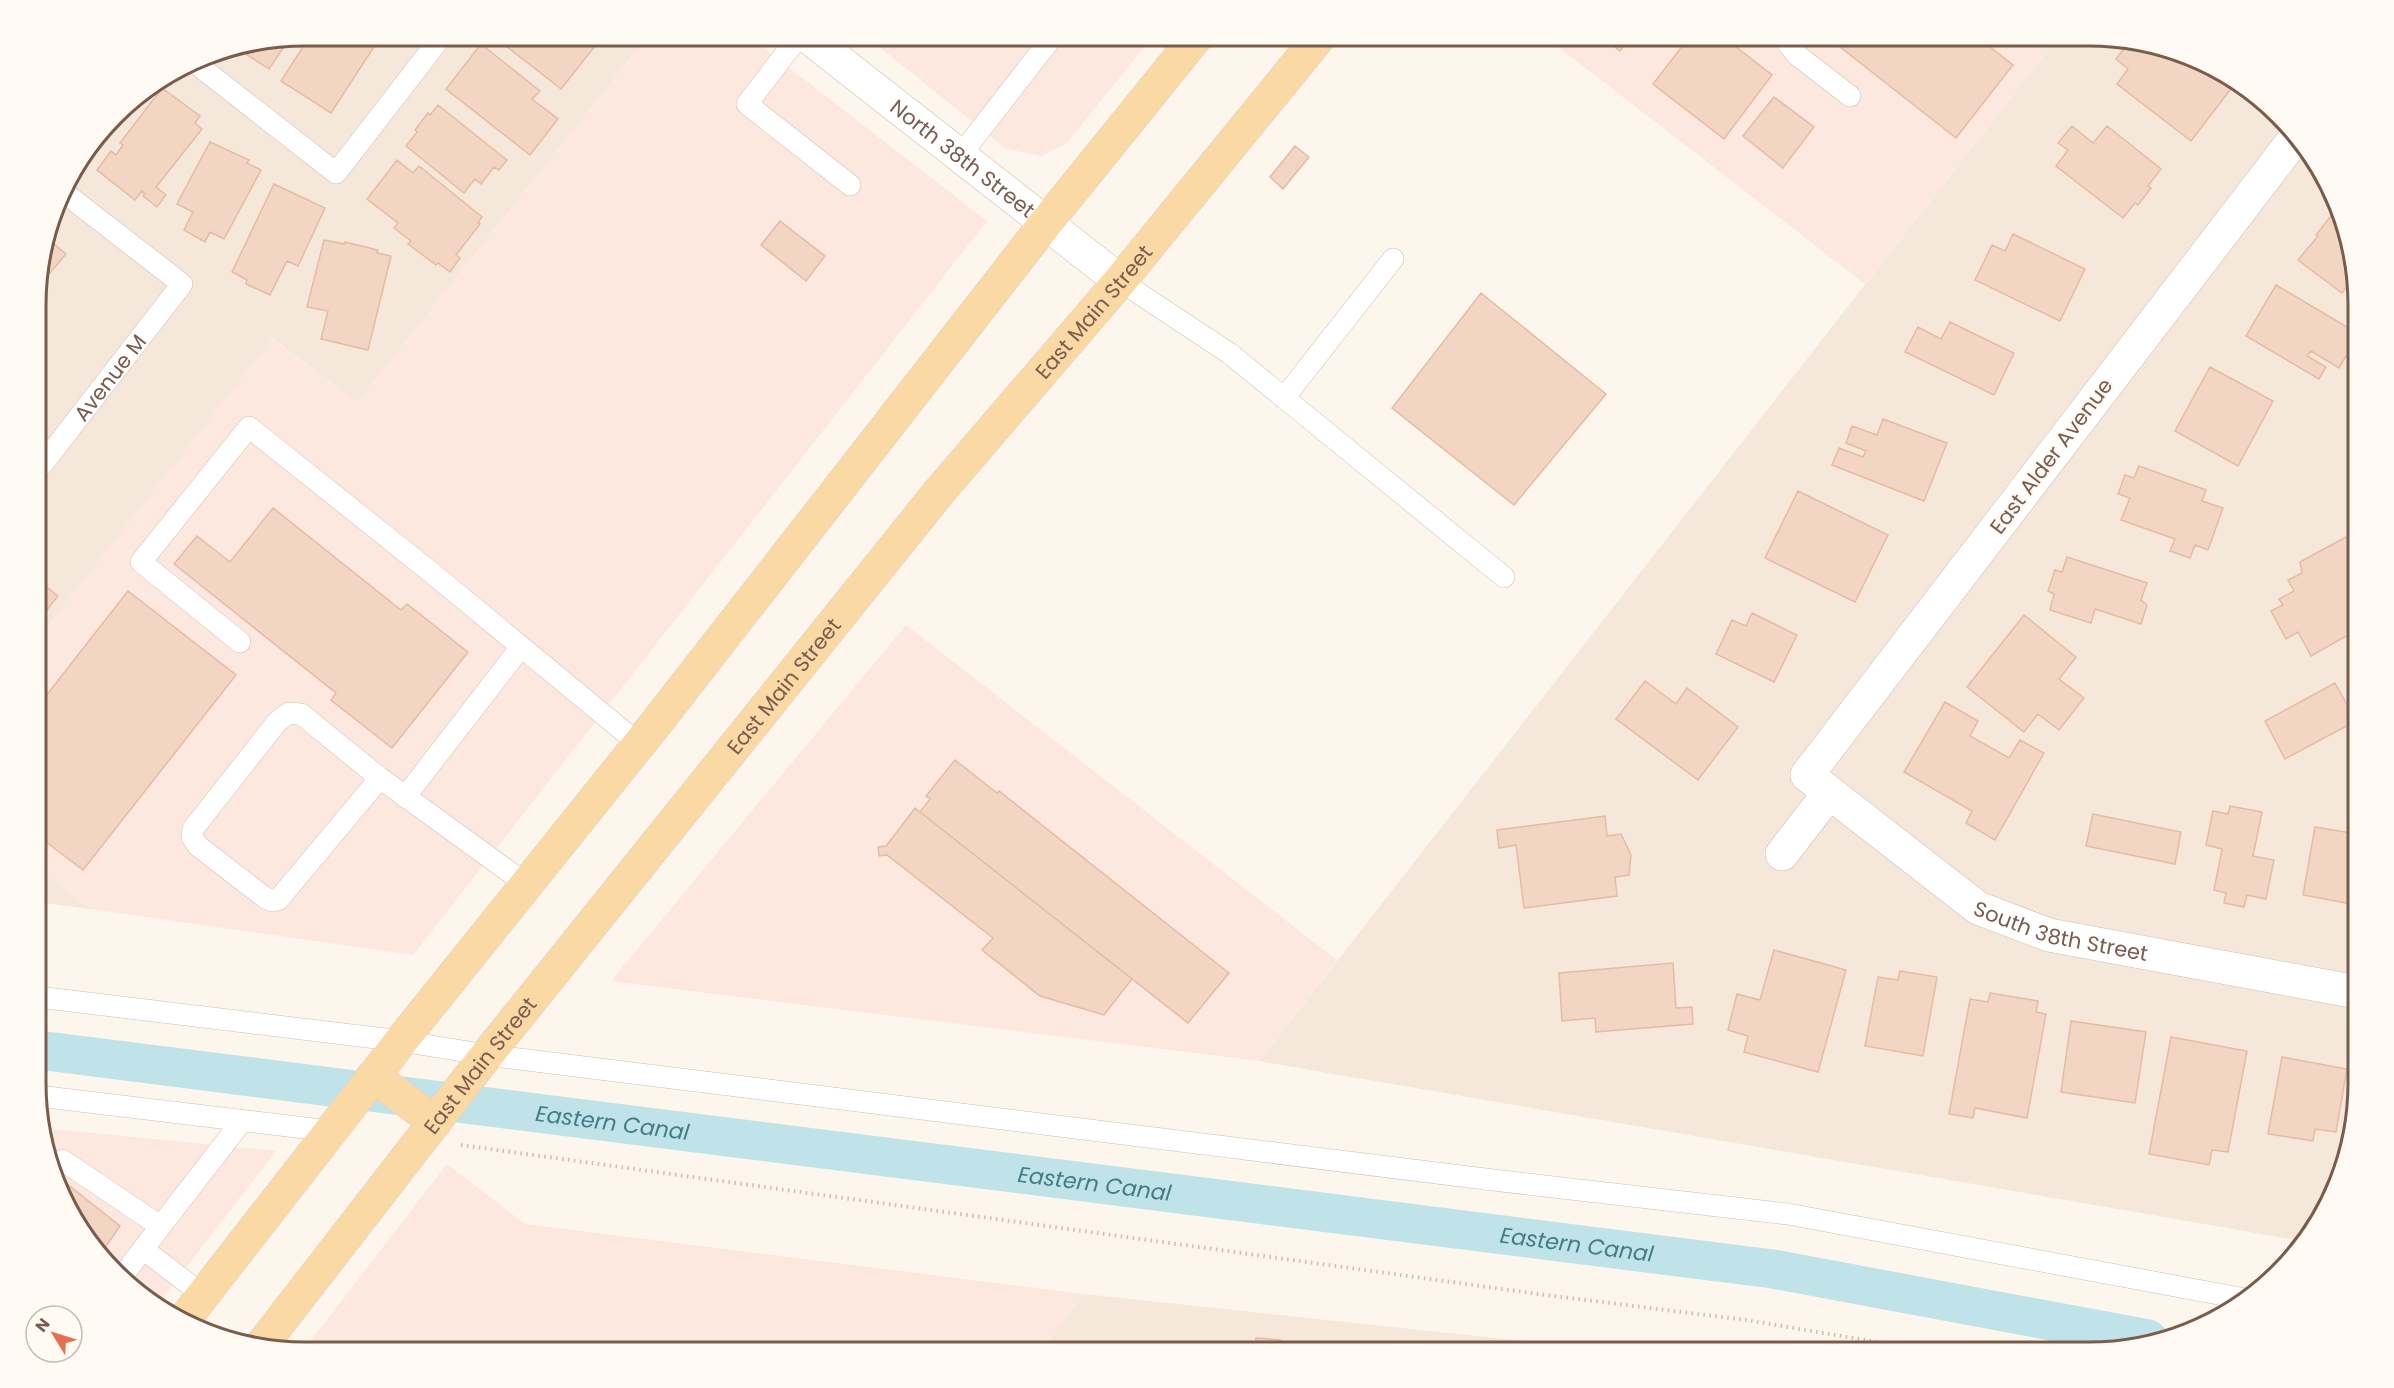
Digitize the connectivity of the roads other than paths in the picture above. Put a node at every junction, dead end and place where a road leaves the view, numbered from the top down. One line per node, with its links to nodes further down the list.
1 (434, 46): 8 (lane)
2 (792, 46): 12 (lane)
3 (820, 46): 11 (street, North 38th Street)
4 (1045, 46): 11 (lane)
5 (1189, 46): 14 (main road)
6 (1312, 46): 16 (main road, East Main Street)
7 (1790, 46): 9 (lane)
8 (202, 68)
9 (1850, 96)
10 (2291, 144): 24 (street, East Alder Avenue)
11 (959, 157): 14 (street, North 38th Street)
12 (850, 185)
13 (70, 197): 18 (lane, Avenue M)
14 (1045, 224): 16 (street, North 38th Street); 22 (main road)
15 (1393, 259): 17 (lane)
16 (1120, 281): 17 (lane); 31 (main road, East Main Street)
17 (1284, 398): 19 (lane)
18 (46, 460)
19 (1504, 577)
20 (240, 642): 21 (lane)
21 (521, 647): 22 (lane); 25 (lane)
22 (639, 744): 27 (main road)
23 (380, 778): 23 (lane); 25 (lane)
24 (1818, 784): 26 (street, East Alder Avenue); 28 (street, South 38th Street)
25 (405, 796): 27 (lane)
26 (1782, 854)
27 (526, 884): 30 (main road)
28 (2348, 990)
29 (46, 998): 30 (lane)
30 (399, 1043): 31 (lane); 32 (main road)
31 (484, 1058): 36 (main road, East Main Street); 42 (lane)
32 (373, 1076): 35 (main road); 36 (main road)
33 (47, 1097): 34 (lane)
34 (242, 1121): 35 (lane); 38 (lane)
35 (330, 1131): 41 (main road)
36 (428, 1131): 44 (main road, East Main Street)
37 (59, 1164): 38 (lane)
38 (160, 1226): 39 (lane)
39 (142, 1249): 40 (lane); 41 (lane)
40 (127, 1270)
41 (203, 1295): 43 (main road)
42 (2234, 1297)
43 (189, 1314)
44 (267, 1338)

